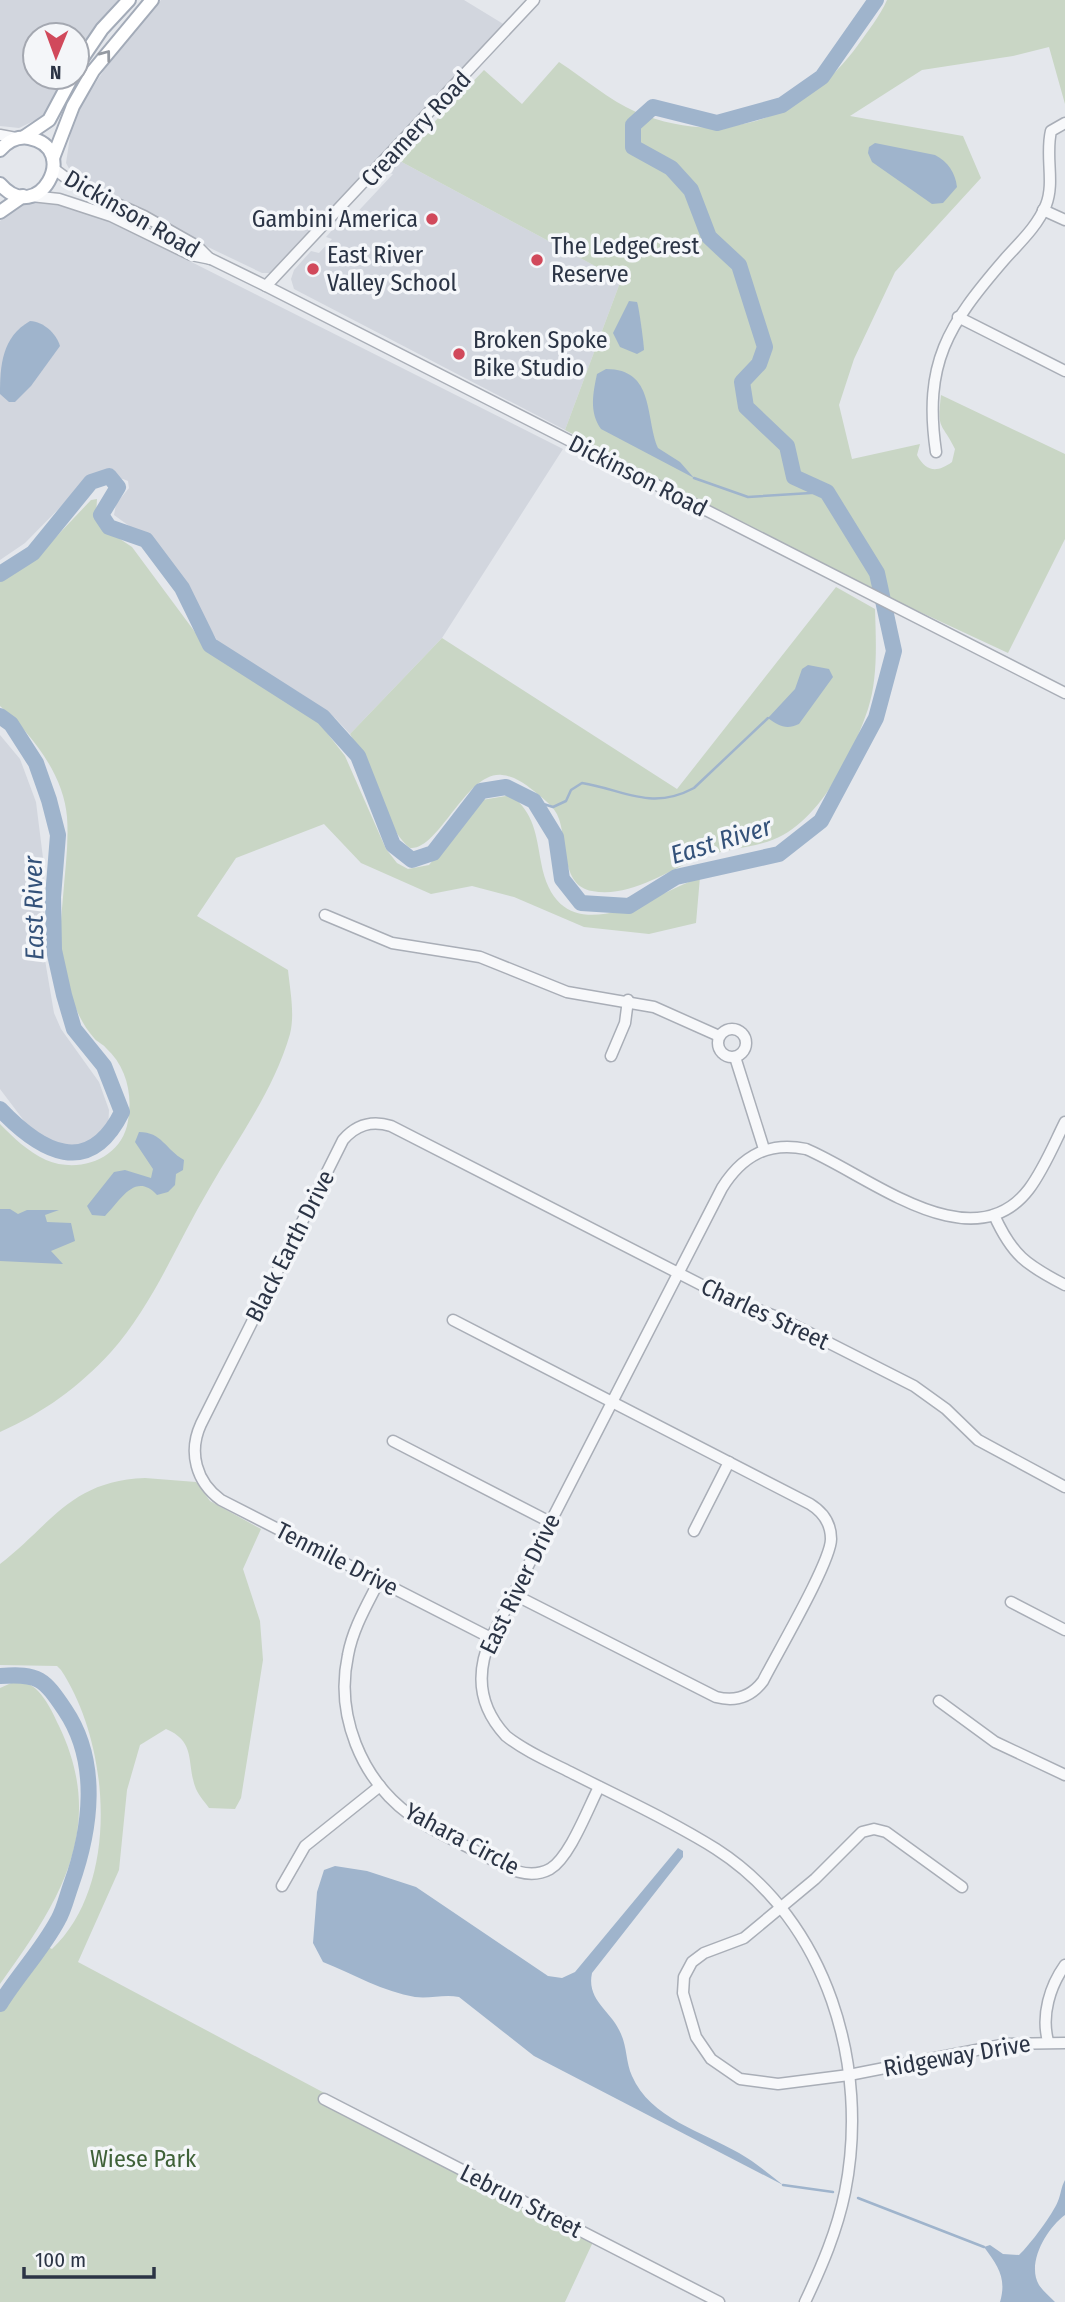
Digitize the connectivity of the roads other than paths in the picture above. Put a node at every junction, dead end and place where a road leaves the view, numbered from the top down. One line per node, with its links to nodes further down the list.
1 (128, 0): 4 (main road)
2 (152, 0): 10 (main road, one-way to 2)
3 (534, 0): 17 (street, Creamery Road)
4 (91, 45)
5 (65, 91): 8 (main road)
6 (1065, 123): 13 (street)
7 (0, 135): 8 (street)
8 (20, 138): 9 (main road); 10 (main road)
9 (0, 150)
10 (53, 164): 12 (main road); 16 (street, Dickinson Road)
11 (0, 184): 12 (main road)
12 (27, 196): 14 (main road); 16 (street, Dickinson Road)
13 (1043, 210): 15 (street); 18 (street)
14 (0, 212)
15 (1065, 220)
16 (211, 259): 17 (street, Dickinson Road)
17 (267, 286): 21 (street, Dickinson Road)
18 (958, 317): 19 (street); 20 (street)
19 (1065, 371)
20 (936, 452)
21 (1065, 693)
22 (325, 915): 23 (street)
23 (628, 1000): 24 (street); 25 (street)
24 (719, 1036): 26 (street); 26 (street)
25 (611, 1056)
26 (736, 1056): 28 (street)
27 (1065, 1122): 30 (street)
28 (764, 1149): 30 (street); 31 (street, East River Drive)
29 (453, 1158): 31 (street, Charles Street); 37 (street, Black Earth Drive)
30 (994, 1215): 32 (street)
31 (678, 1273): 34 (street, East River Drive); 38 (street, Charles Street)
32 (1065, 1285)
33 (453, 1320): 34 (street)
34 (612, 1402): 36 (street); 39 (street, East River Drive)
35 (393, 1441): 39 (street)
36 (729, 1462): 40 (street); 42 (street)
37 (196, 1466): 41 (street, Tenmile Drive)
38 (1065, 1487)
39 (550, 1522): 42 (street, East River Drive)
40 (694, 1531)
41 (379, 1581): 45 (street, Tenmile Drive); 48 (street, Yahara Circle)
42 (513, 1594): 45 (street, East River Drive)
43 (1011, 1602): 44 (street)
44 (1065, 1630)
45 (491, 1638): 49 (street, East River Drive)
46 (939, 1701): 47 (street)
47 (1065, 1775)
48 (380, 1786): 49 (street, Yahara Circle); 50 (street)
49 (599, 1787): 52 (street, East River Drive)
50 (282, 1886)
51 (962, 1887): 52 (street, Ridgeway Drive)
52 (781, 1908): 56 (street, East River Drive); 56 (street, Ridgeway Drive)
53 (1065, 1965): 54 (street)
54 (1048, 2041): 55 (street, Ridgeway Drive); 56 (street, Ridgeway Drive)
55 (1065, 2043)
56 (849, 2075): 59 (street, East River Drive)
57 (324, 2099): 58 (street, Lebrun Street)
58 (719, 2302)
59 (805, 2302)

